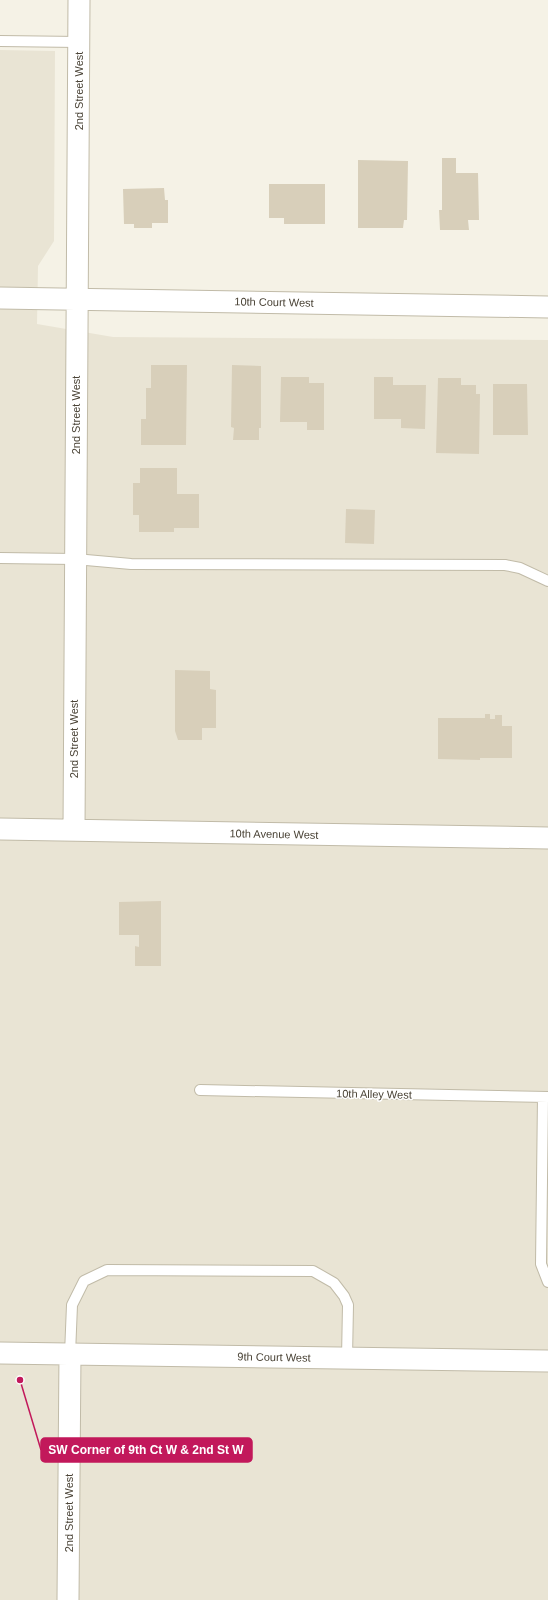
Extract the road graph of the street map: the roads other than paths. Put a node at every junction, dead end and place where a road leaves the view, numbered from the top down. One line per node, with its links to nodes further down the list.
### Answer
1 (79, 0): 3 (street, 2nd Street West)
2 (0, 42): 3 (lane)
3 (79, 42): 5 (street, 2nd Street West)
4 (0, 298): 5 (street, 10th Court West)
5 (77, 299): 6 (street, 10th Court West); 8 (street, 2nd Street West)
6 (548, 307)
7 (0, 558): 8 (lane)
8 (75, 559): 9 (lane); 11 (street, 2nd Street West)
9 (548, 580)
10 (0, 829): 11 (street, 10th Avenue West)
11 (74, 830): 12 (street, 10th Avenue West)
12 (548, 838)
13 (200, 1090): 14 (lane, 10th Alley West)
14 (546, 1097): 15 (lane)
15 (548, 1282)
16 (0, 1353): 17 (street, 9th Court West)
17 (70, 1354): 18 (street, 9th Court West); 18 (lane); 20 (street, 2nd Street West)
18 (347, 1358): 19 (street, 9th Court West)
19 (548, 1361)
20 (68, 1600)

